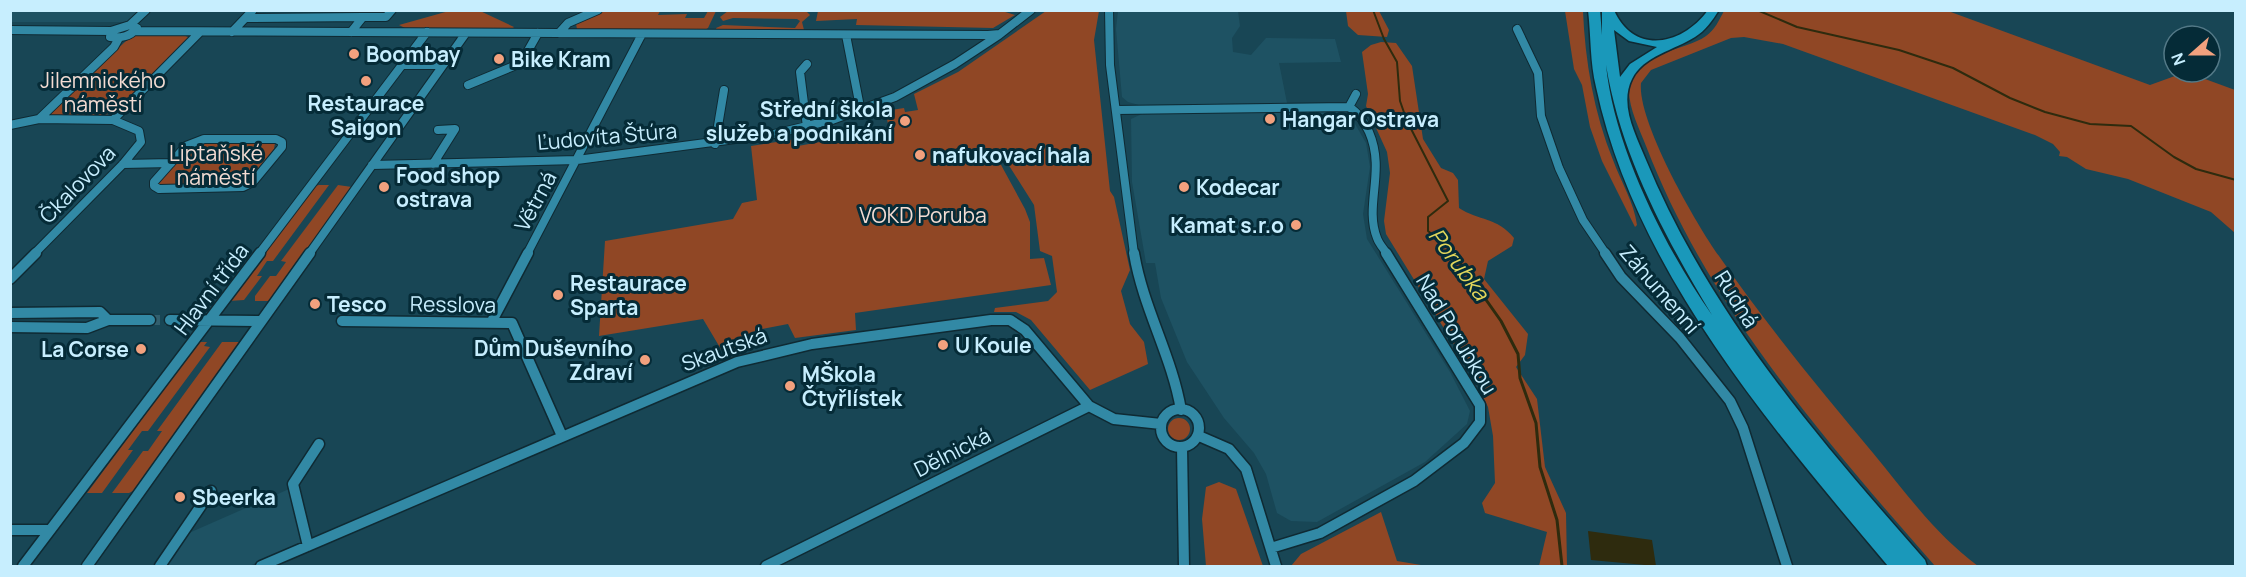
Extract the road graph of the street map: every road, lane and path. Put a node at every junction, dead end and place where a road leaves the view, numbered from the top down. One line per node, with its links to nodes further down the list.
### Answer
1 (146, 10): 12 (street)
2 (253, 10): 11 (street)
3 (392, 10): 10 (street)
4 (598, 10): 22 (street)
5 (1031, 10): 24 (street, Ľudovíta Štúra)
6 (1109, 10): 37 (street)
7 (1594, 10): 79 (highway, Rudná)
8 (1608, 10): 27 (highway); 34 (highway, Rudná)
9 (1714, 10): 27 (highway)
10 (363, 17): 11 (street); 18 (street)
11 (246, 18): 17 (street)
12 (132, 28): 15 (street); 16 (street); 26 (street)
13 (1517, 29): 78 (street, Záhumenní)
14 (10, 30): 15 (street)
15 (111, 31): 26 (street)
16 (200, 32): 17 (street); 39 (street)
17 (232, 32): 18 (street)
18 (351, 32): 19 (street)
19 (427, 32): 20 (street); 29 (street, Hlavní třída)
20 (466, 33): 21 (street); 30 (street)
21 (538, 33): 22 (street); 31 (street)
22 (559, 33): 23 (street)
23 (642, 34): 25 (street); 44 (street, Větrná)
24 (1000, 34): 25 (street); 36 (street, Ľudovíta Štúra)
25 (846, 35): 36 (street)
26 (119, 38): 38 (street)
27 (1678, 42): 34 (highway)
28 (807, 64): 41 (street)
29 (402, 65): 30 (street); 54 (street, Hlavní třída)
30 (443, 65): 48 (street)
31 (468, 85)
32 (724, 90): 43 (street)
33 (1356, 94): 35 (street)
34 (1620, 104): 80 (highway, Rudná)
35 (1349, 107): 37 (street); 70 (street, Nad Porubkou)
36 (865, 108): 41 (street, Ľudovíta Štúra)
37 (1116, 110): 60 (street)
38 (39, 119): 39 (street); 40 (street)
39 (113, 120): 46 (street, Čkalovova)
40 (10, 125)
41 (807, 127): 43 (street, Ľudovíta Štúra)
42 (438, 130): 47 (street)
43 (715, 144): 44 (street, Ľudovíta Štúra)
44 (577, 160): 47 (street, Ľudovíta Štúra); 57 (street, Větrná)
45 (171, 163): 45 (street); 46 (street)
46 (123, 164): 49 (street, Čkalovova)
47 (434, 164): 48 (street, Ľudovíta Štúra)
48 (372, 165): 55 (street)
49 (10, 279)
50 (10, 313): 51 (street)
51 (108, 320): 52 (street); 58 (street)
52 (150, 320)
53 (170, 320): 54 (street)
54 (209, 321): 55 (street); 68 (street, Hlavní třída)
55 (261, 321): 72 (street)
56 (342, 321): 57 (street, Resslova)
57 (492, 321): 62 (street, Resslova)
58 (10, 327)
59 (1089, 406): 61 (street); 62 (street, Skautská); 75 (street, Dělnická)
60 (1181, 410): 61 (street); 63 (street)
61 (1161, 424): 65 (street)
62 (562, 436): 69 (street, Skautská)
63 (1199, 436): 65 (street); 70 (street)
64 (319, 444): 69 (street)
65 (1182, 447): 76 (street)
66 (211, 491): 73 (street)
67 (10, 530): 68 (street)
68 (50, 530): 71 (street, Hlavní třída)
69 (308, 546): 74 (street, Skautská)
70 (1271, 548): 77 (street)
71 (23, 567)
72 (87, 567)
73 (160, 567)
74 (261, 567)
75 (766, 567)
76 (1184, 567)
77 (1276, 567)
78 (1787, 567)
79 (1899, 567)
80 (1918, 567)

